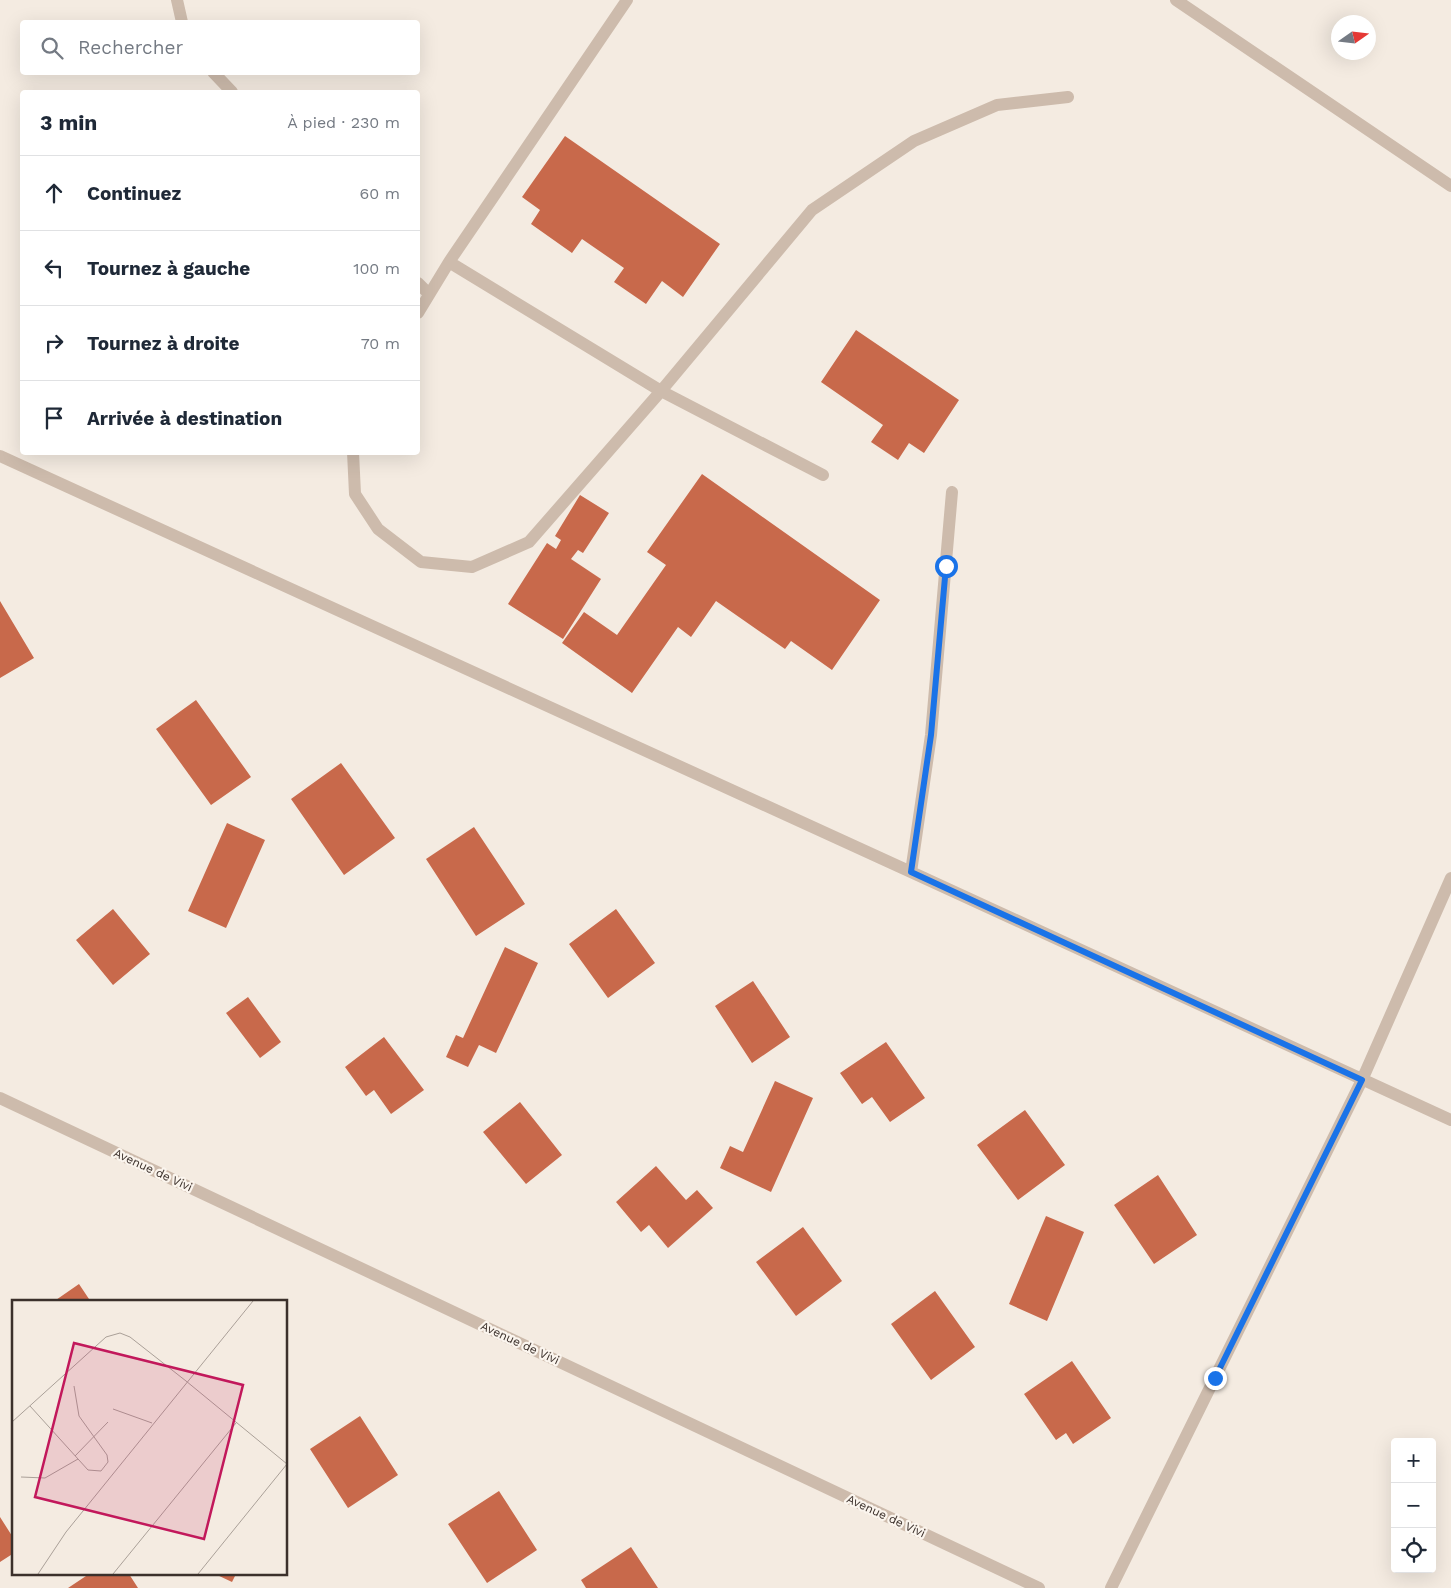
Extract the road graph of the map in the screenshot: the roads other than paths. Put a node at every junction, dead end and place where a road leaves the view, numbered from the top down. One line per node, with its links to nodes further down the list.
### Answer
1 (177, 0): 4 (street)
2 (627, 0): 9 (street)
3 (1176, 0): 8 (street)
4 (182, 20)
5 (216, 75): 6 (street)
6 (230, 90)
7 (1068, 97): 13 (street)
8 (1451, 186)
9 (449, 262): 11 (street); 13 (street)
10 (420, 285): 11 (street)
11 (429, 294): 12 (street)
12 (420, 310)
13 (661, 390): 14 (street); 16 (street)
14 (353, 455)
15 (0, 456): 18 (street)
16 (823, 475)
17 (952, 492): 18 (street)
18 (911, 872): 20 (street)
19 (1451, 878): 20 (street)
20 (1362, 1080): 22 (street); 24 (street)
21 (0, 1098): 23 (street, Avenue de Vivi)
22 (1451, 1120)
23 (1039, 1588)
24 (1110, 1588)

